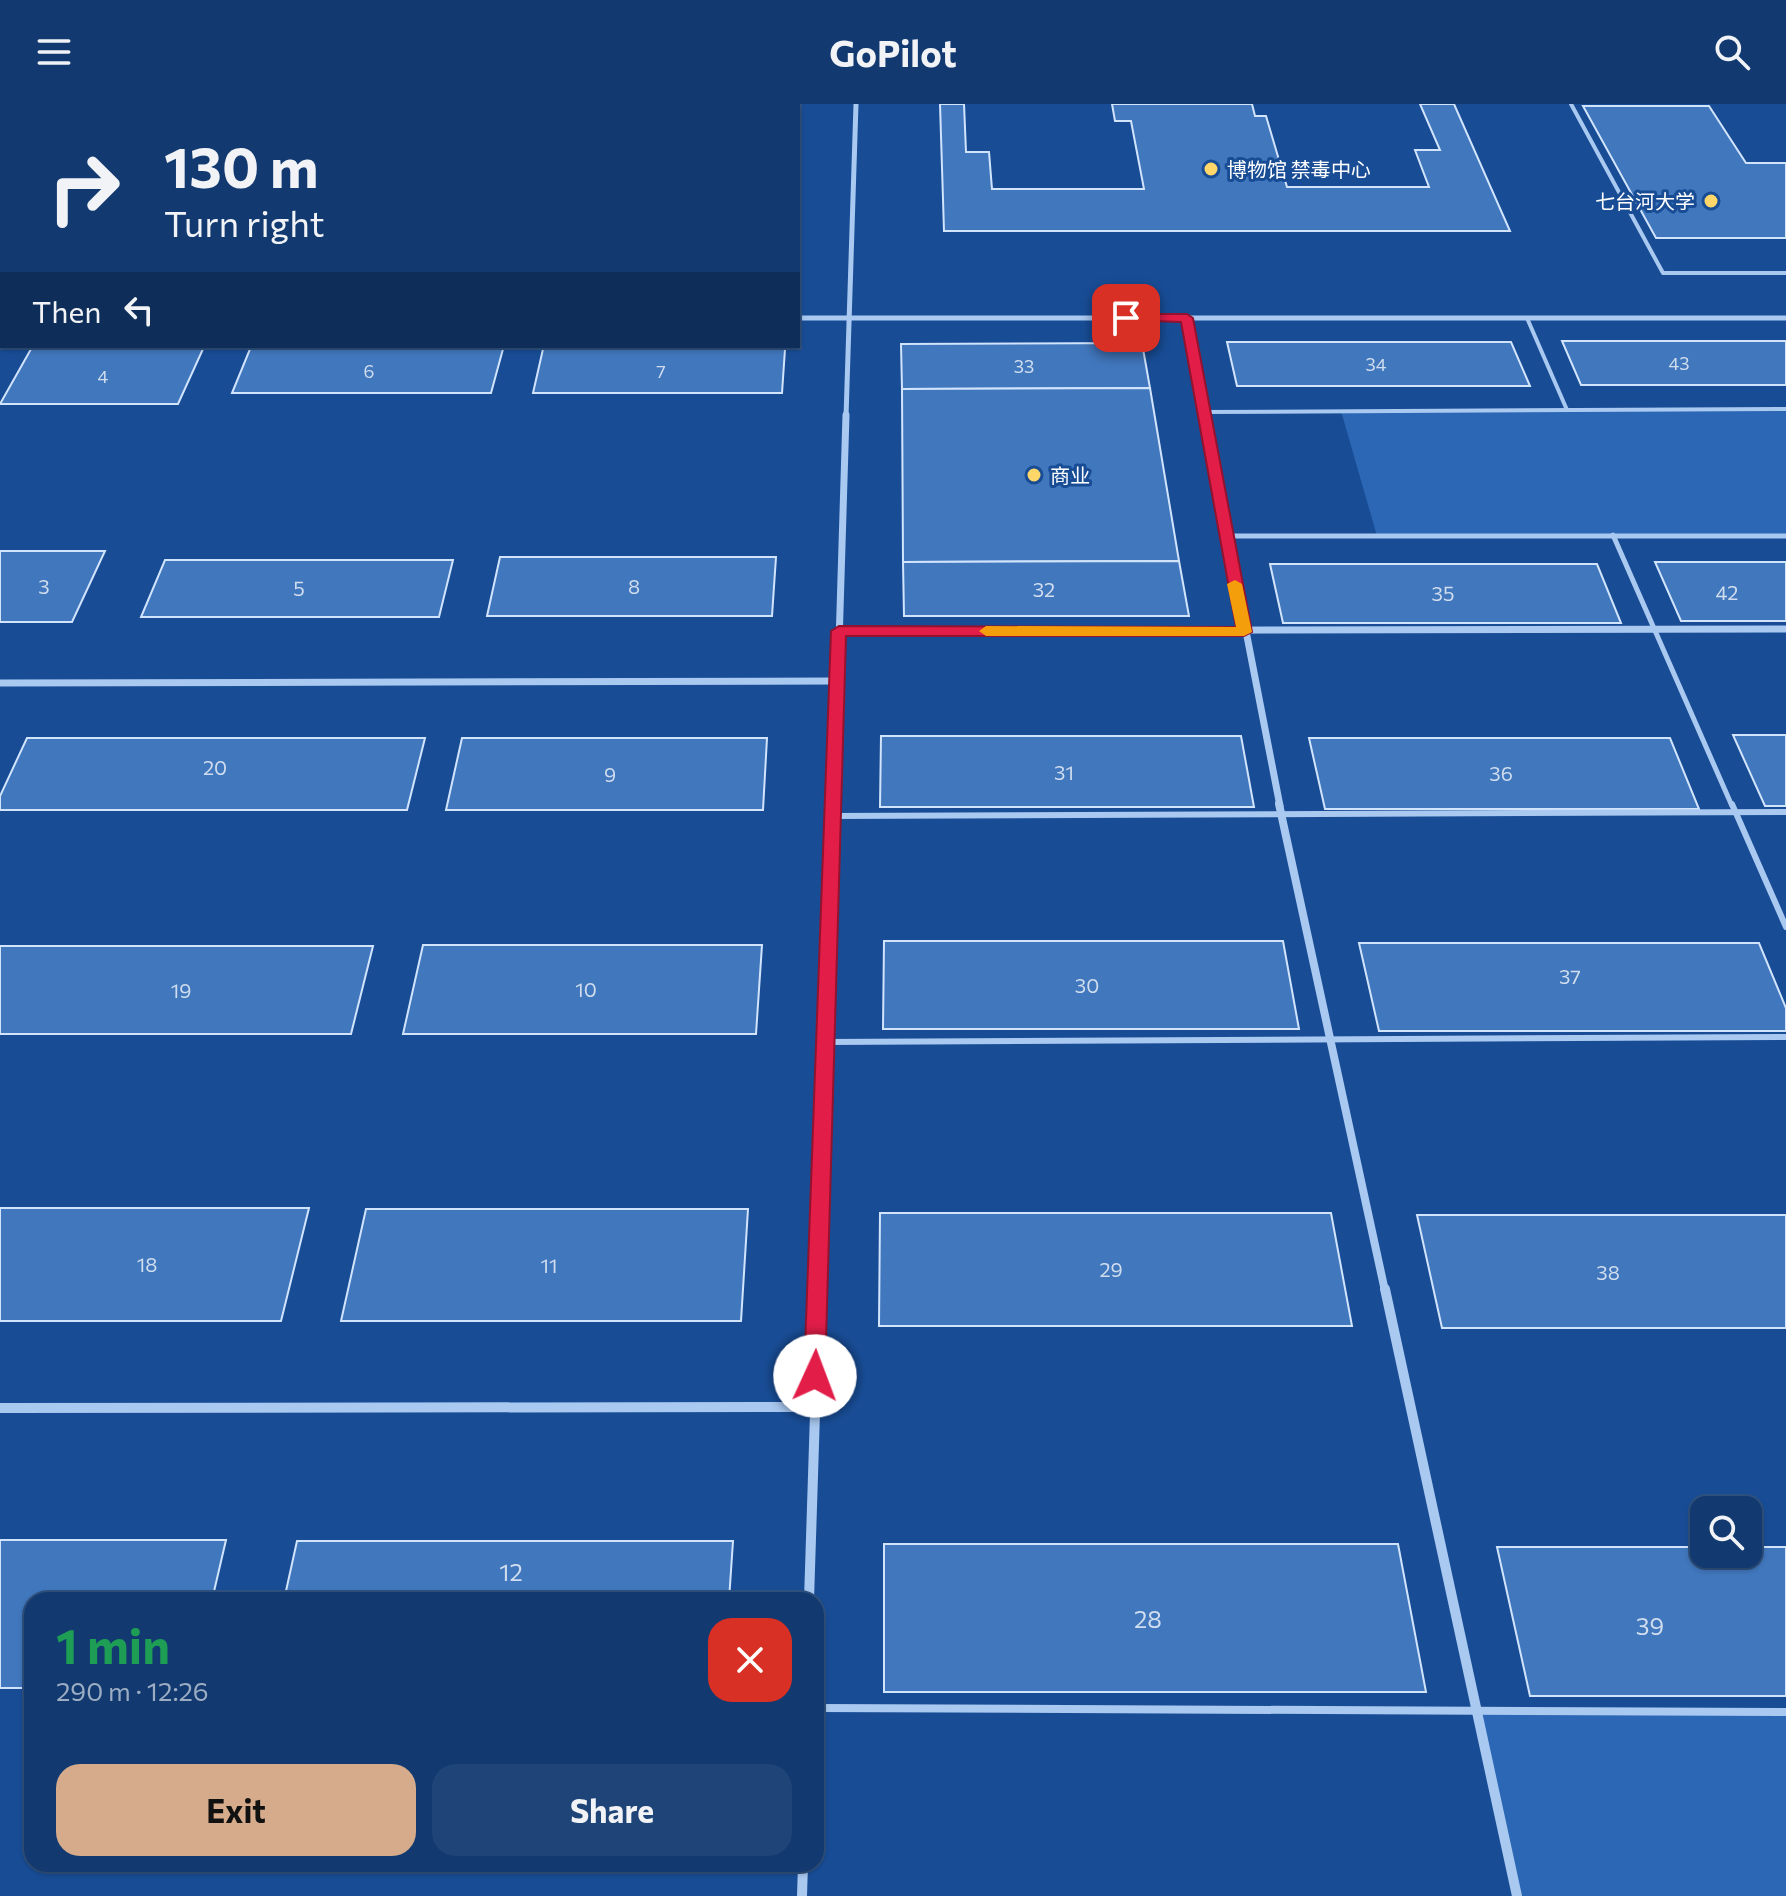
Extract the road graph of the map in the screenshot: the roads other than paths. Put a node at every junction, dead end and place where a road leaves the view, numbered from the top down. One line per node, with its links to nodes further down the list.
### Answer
1 (856, 104): 5 (street)
2 (1571, 104): 3 (lane)
3 (1786, 273)
4 (800, 318): 5 (street)
5 (851, 318): 6 (street); 17 (street)
6 (1187, 318): 7 (street); 11 (street)
7 (1527, 318): 8 (street); 10 (lane)
8 (1786, 318)
9 (1786, 409): 10 (lane)
10 (1567, 410): 11 (lane)
11 (1202, 412): 13 (street)
12 (1613, 535): 13 (lane); 14 (lane); 15 (lane)
13 (1225, 536): 18 (street)
14 (1786, 536)
15 (1654, 628): 16 (street); 18 (street); 21 (lane)
16 (1786, 629)
17 (839, 631): 18 (street); 19 (street)
18 (1244, 632): 23 (street)
19 (837, 681): 20 (street); 24 (street)
20 (0, 683)
21 (1736, 812): 22 (lane); 23 (lane); 25 (lane)
22 (1786, 812)
23 (1282, 814): 24 (lane); 27 (street)
24 (832, 816): 28 (street)
25 (1786, 927)
26 (1786, 1037): 27 (lane)
27 (1329, 1040): 28 (lane); 33 (street)
28 (826, 1042): 29 (street)
29 (814, 1407): 30 (street); 31 (street)
30 (0, 1408)
31 (809, 1592)
32 (824, 1708): 33 (lane)
33 (1479, 1712): 34 (lane); 37 (street)
34 (1786, 1712)
35 (803, 1872): 36 (street)
36 (802, 1896)
37 (1517, 1896)

